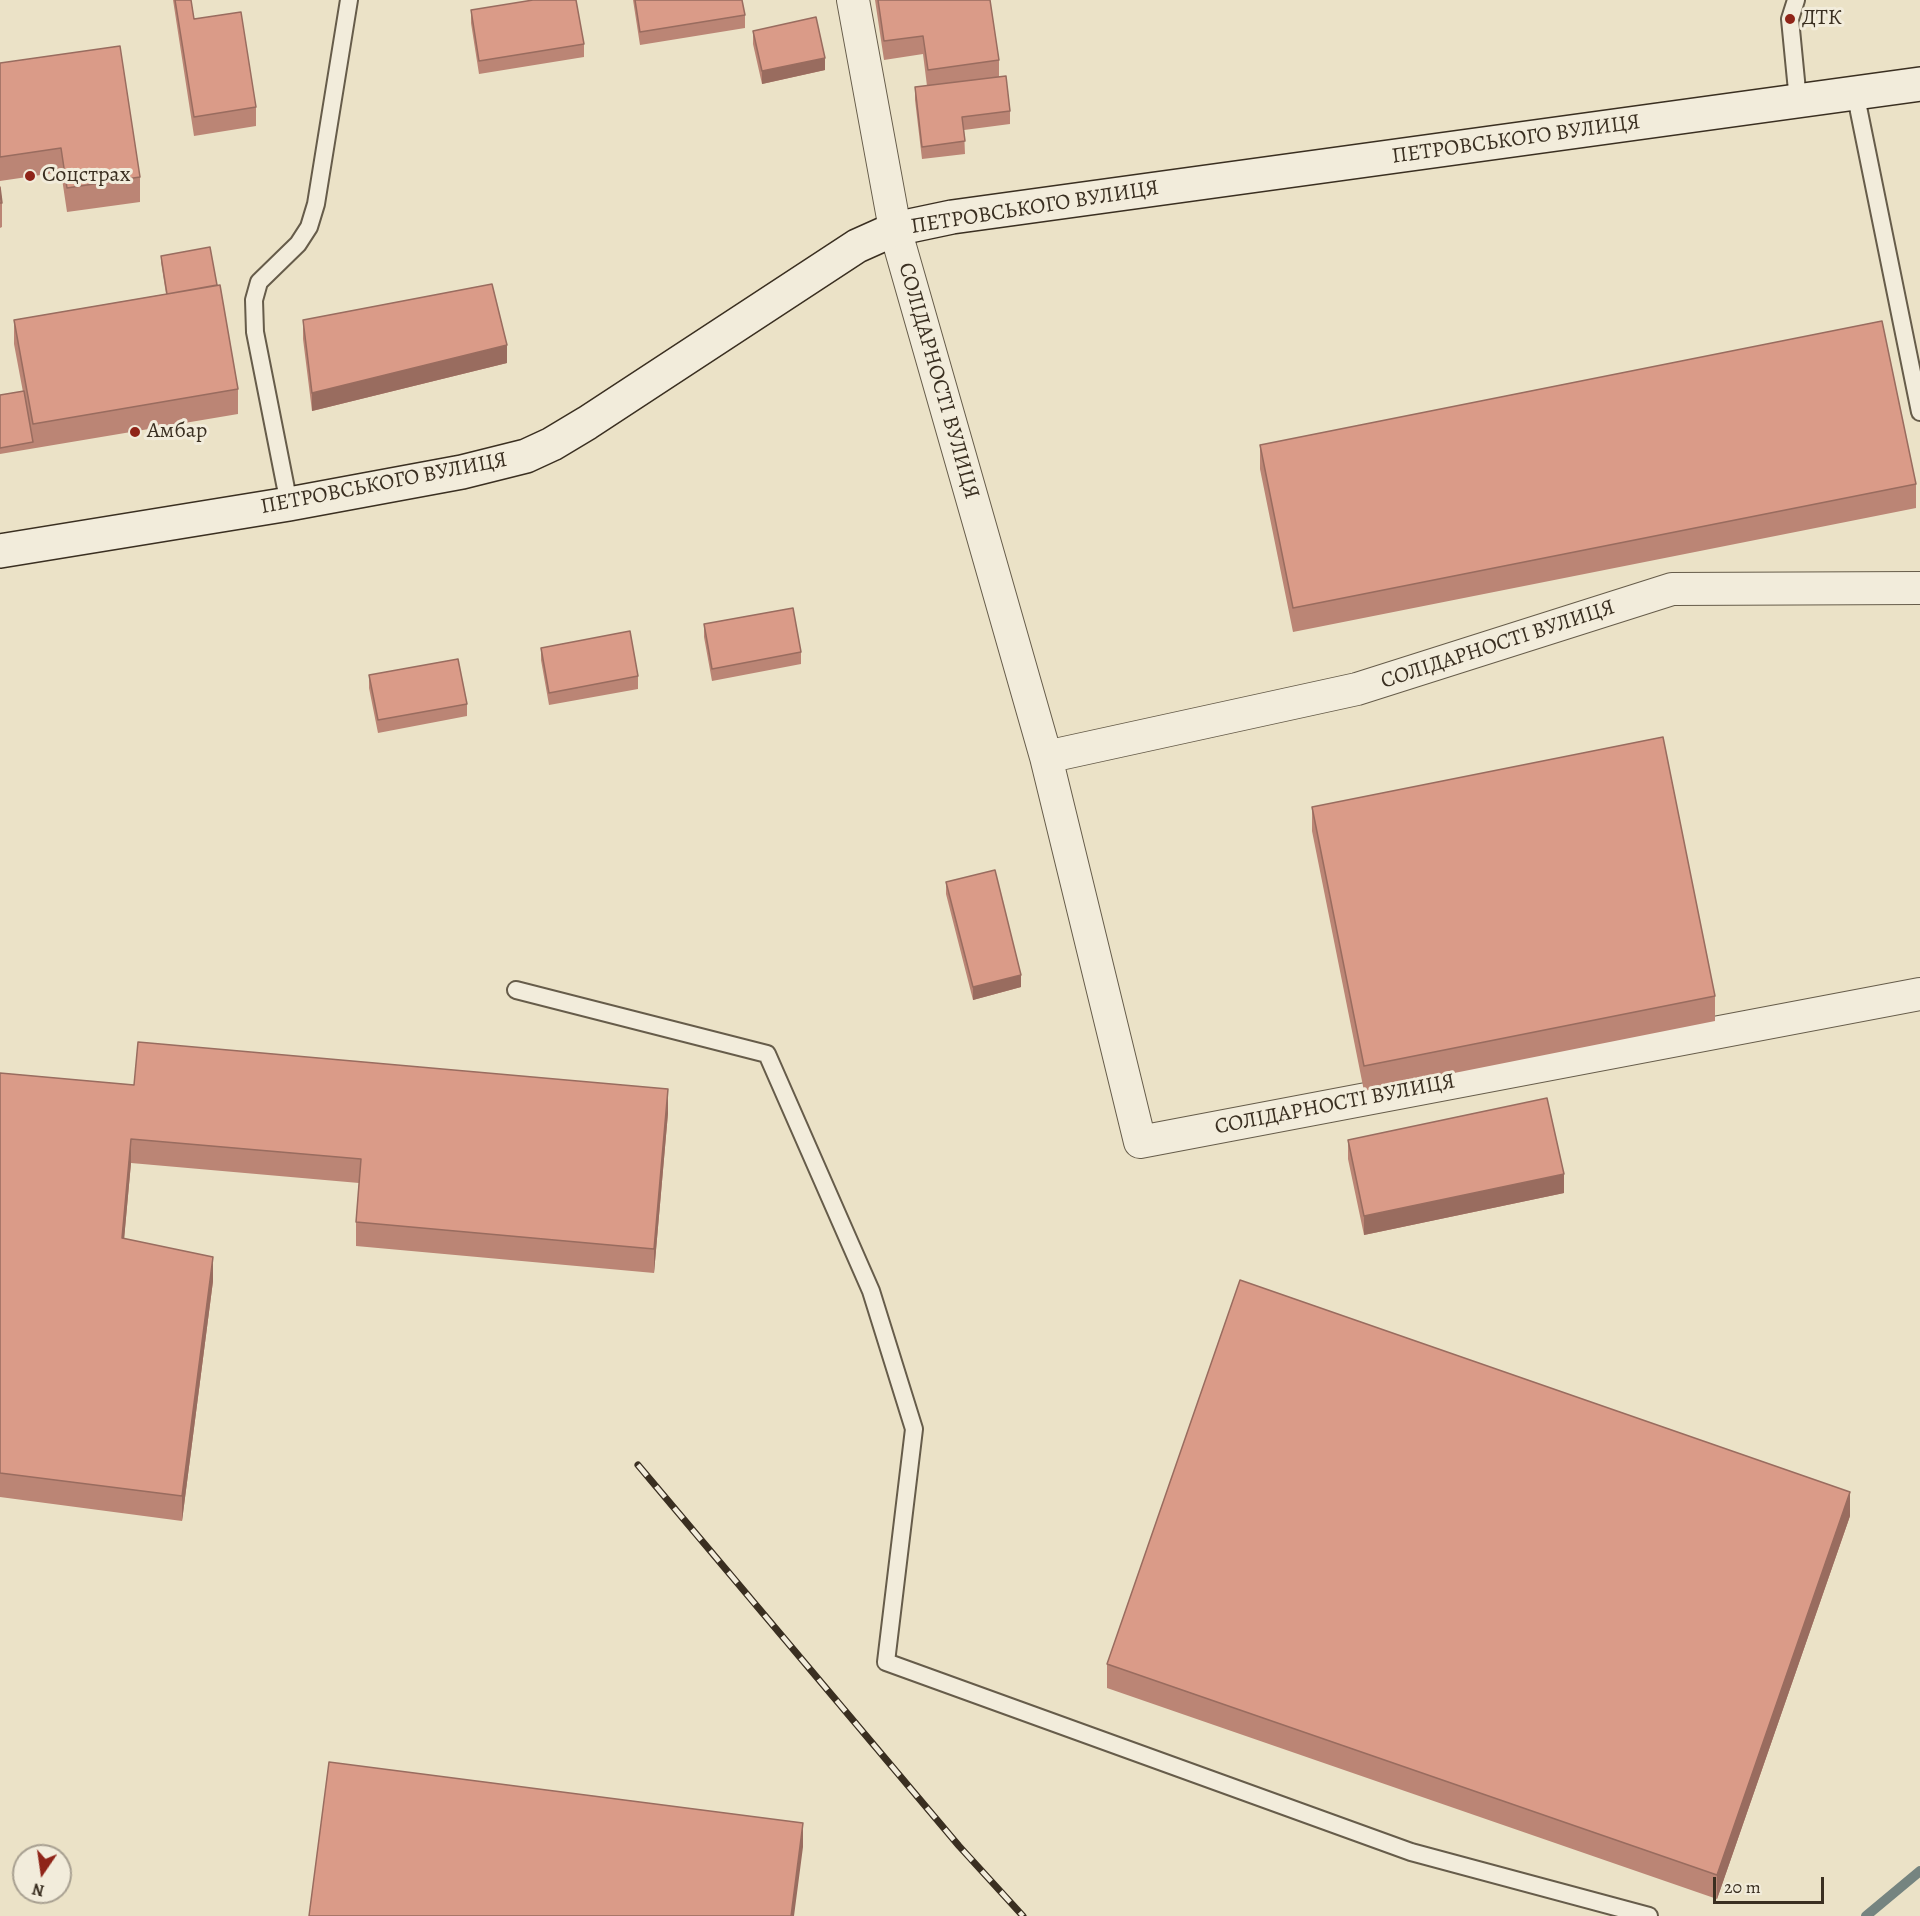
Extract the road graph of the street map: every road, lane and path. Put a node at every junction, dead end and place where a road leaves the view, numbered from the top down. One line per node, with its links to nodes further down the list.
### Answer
1 (348, 0): 9 (lane)
2 (853, 0): 7 (street, СОЛІДАРНОСТІ ВУЛИЦЯ)
3 (1796, 0): 6 (lane)
4 (1920, 84): 5 (main road, ПЕТРОВСЬКОГО ВУЛИЦЯ)
5 (1855, 92): 6 (main road, ПЕТРОВСЬКОГО ВУЛИЦЯ); 8 (lane)
6 (1798, 101): 7 (main road, ПЕТРОВСЬКОГО ВУЛИЦЯ)
7 (895, 229): 9 (main road, ПЕТРОВСЬКОГО ВУЛИЦЯ); 12 (street, СОЛІДАРНОСТІ ВУЛИЦЯ)
8 (1920, 412)
9 (289, 504): 10 (main road, ПЕТРОВСЬКОГО ВУЛИЦЯ)
10 (0, 551)
11 (1920, 588): 12 (street, СОЛІДАРНОСТІ ВУЛИЦЯ)
12 (1046, 757): 14 (street, СОЛІДАРНОСТІ ВУЛИЦЯ)
13 (516, 990): 15 (lane)
14 (1920, 994)
15 (1649, 1916)

